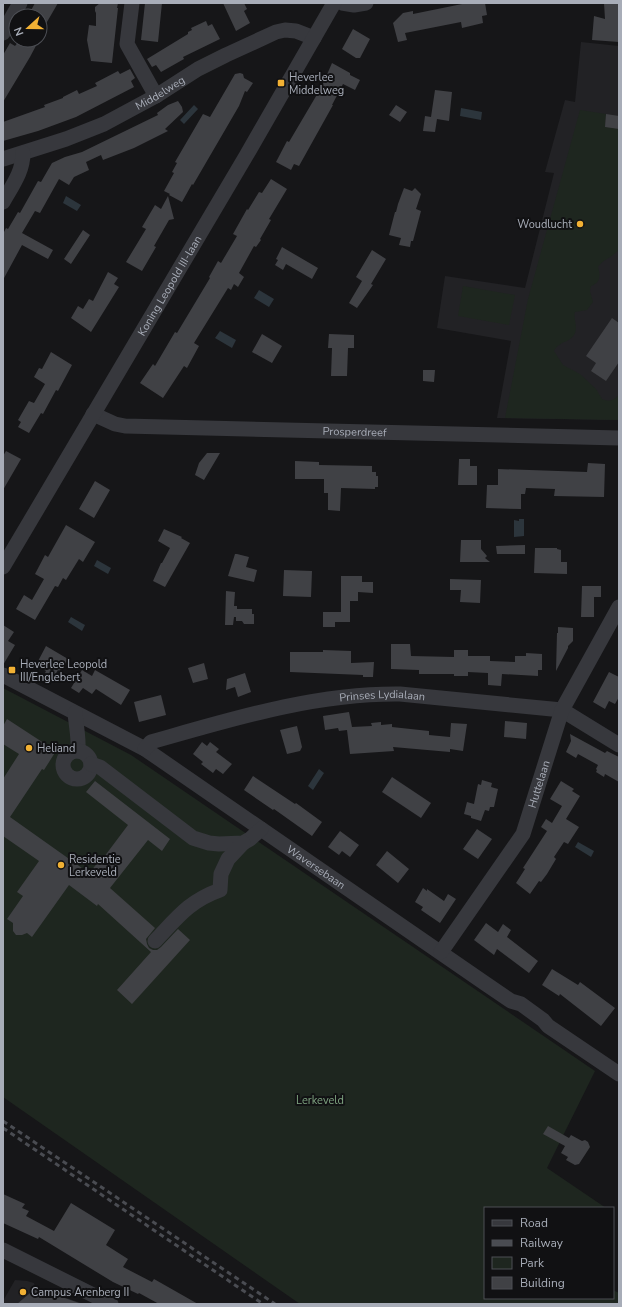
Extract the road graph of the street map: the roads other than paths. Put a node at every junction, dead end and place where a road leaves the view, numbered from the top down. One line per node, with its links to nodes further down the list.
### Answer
1 (20, 3): 6 (street)
2 (132, 3): 8 (street)
3 (334, 3): 7 (street, Koning Leopold III-laan)
4 (342, 3): 5 (street)
5 (366, 3)
6 (3, 33)
7 (314, 38): 8 (street, Middelweg); 12 (street, Koning Leopold III-laan)
8 (156, 96): 9 (street, Middelweg)
9 (23, 153): 10 (street, Middelweg); 11 (street)
10 (3, 159)
11 (3, 202)
12 (93, 414): 13 (street, Prosperdreef); 14 (street, Koning Leopold III-laan)
13 (619, 438)
14 (3, 567)
15 (619, 607): 17 (street, Huttelaan)
16 (3, 675): 18 (street, Waversebaan)
17 (562, 710): 19 (street, Prinses Lydialaan); 20 (street, Prinses Lydialaan); 28 (street, Huttelaan)
18 (75, 713): 20 (street, Waversebaan); 21 (street)
19 (619, 745)
20 (145, 749): 23 (street, Waversebaan)
21 (78, 750): 22 (street); 22 (street)
22 (91, 764): 24 (street)
23 (261, 829): 25 (street); 28 (street, Waversebaan)
24 (209, 843): 25 (street); 26 (street)
25 (243, 843): 26 (street)
26 (221, 874): 27 (street)
27 (155, 941)
28 (441, 952): 29 (street, Waversebaan)
29 (619, 1074)
30 (5, 1255): 31 (street)
31 (111, 1304)

